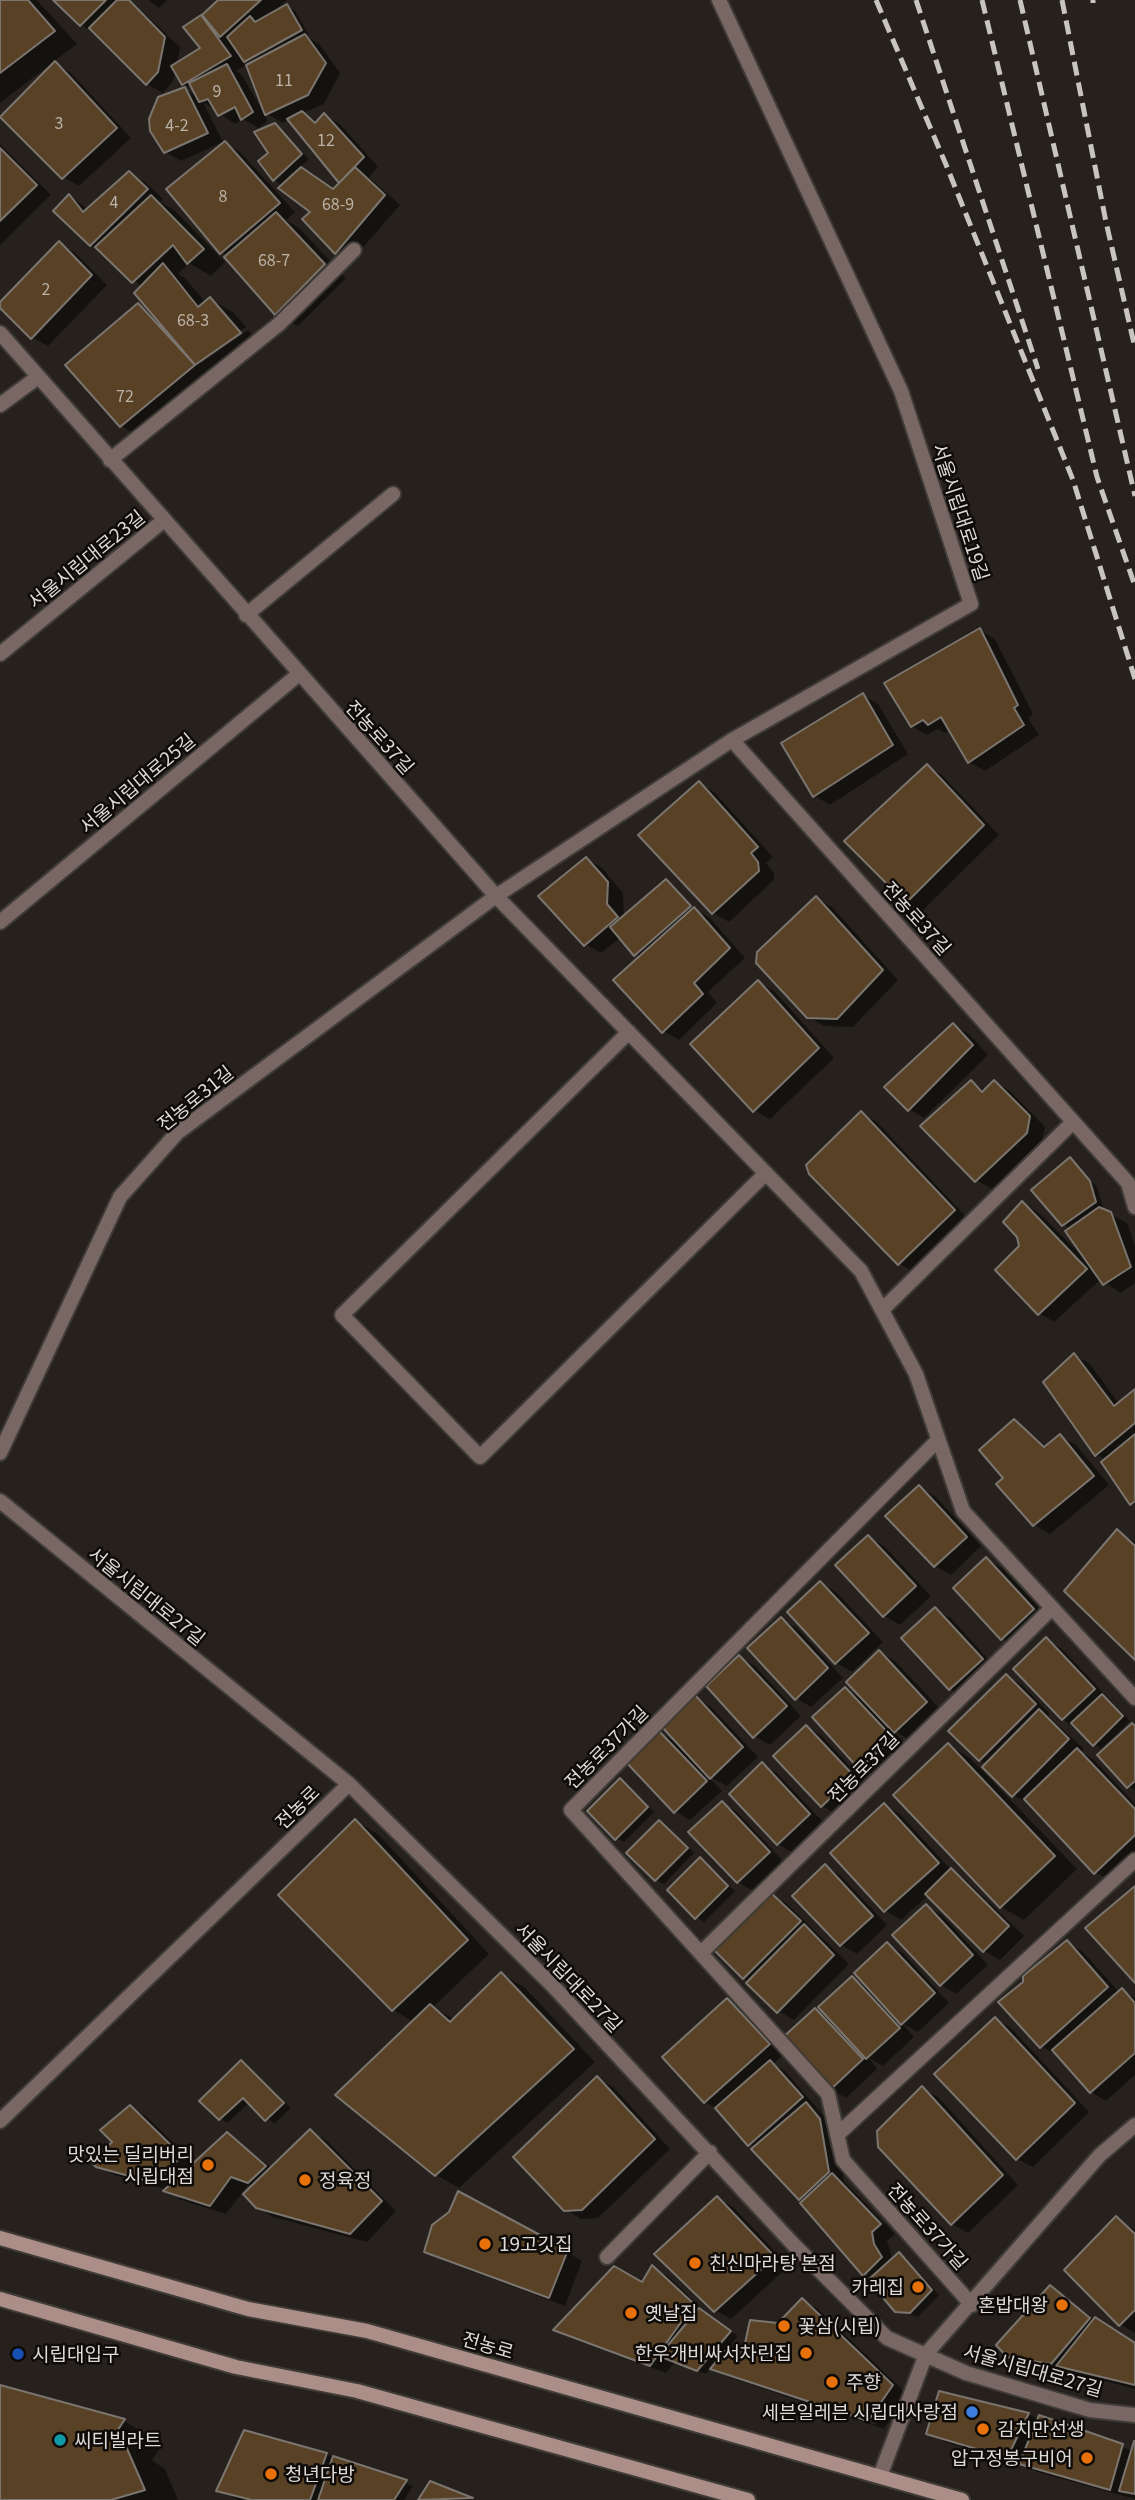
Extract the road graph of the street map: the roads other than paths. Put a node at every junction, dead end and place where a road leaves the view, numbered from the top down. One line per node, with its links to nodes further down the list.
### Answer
1 (719, 0): 12 (street, 서울시립대로19길)
2 (354, 250): 6 (street)
3 (0, 333): 4 (street, 전농로37길)
4 (38, 377): 5 (street); 6 (street, 전농로37길)
5 (0, 405)
6 (110, 460): 8 (street, 전농로37길)
7 (393, 494): 9 (street)
8 (163, 521): 9 (street, 전농로37길); 10 (street, 서울시립대로23길)
9 (246, 615): 11 (street, 전농로37길)
10 (0, 654)
11 (299, 674): 13 (street, 전농로37길); 14 (street, 서울시립대로25길)
12 (732, 740): 13 (street, 서울시립대로19길); 16 (street, 전농로37길)
13 (496, 896): 15 (street, 전농로37길); 21 (street, 전농로31길)
14 (0, 922)
15 (629, 1032): 17 (street, 전농로37길); 17 (street)
16 (1073, 1122): 18 (street, 전농로37길); 19 (street)
17 (766, 1173): 19 (street, 전농로37길)
18 (1135, 1207)
19 (882, 1310): 20 (street, 전농로37길)
20 (938, 1440): 23 (street, 전농로37길); 27 (street, 전농로37가길)
21 (0, 1453)
22 (0, 1501): 25 (street, 서울시립대로27길)
23 (1052, 1608): 24 (street, 전농로37길); 27 (street, 전농로37길)
24 (1135, 1698)
25 (349, 1784): 28 (street, 전농로); 31 (street, 서울시립대로27길)
26 (1135, 1860): 30 (street)
27 (701, 1954): 30 (street, 전농로37가길)
28 (0, 2121)
29 (1135, 2125): 35 (street)
30 (838, 2135): 35 (street, 전농로37가길)
31 (710, 2152): 33 (street); 36 (street, 서울시립대로27길)
32 (0, 2238): 38 (main road, 전농로)
33 (607, 2257)
34 (0, 2299): 39 (main road)
35 (972, 2305): 36 (street)
36 (926, 2354): 37 (street, 서울시립대로27길); 38 (street)
37 (1135, 2415)
38 (880, 2476): 40 (main road, 전농로)
39 (748, 2500)
40 (962, 2500)

